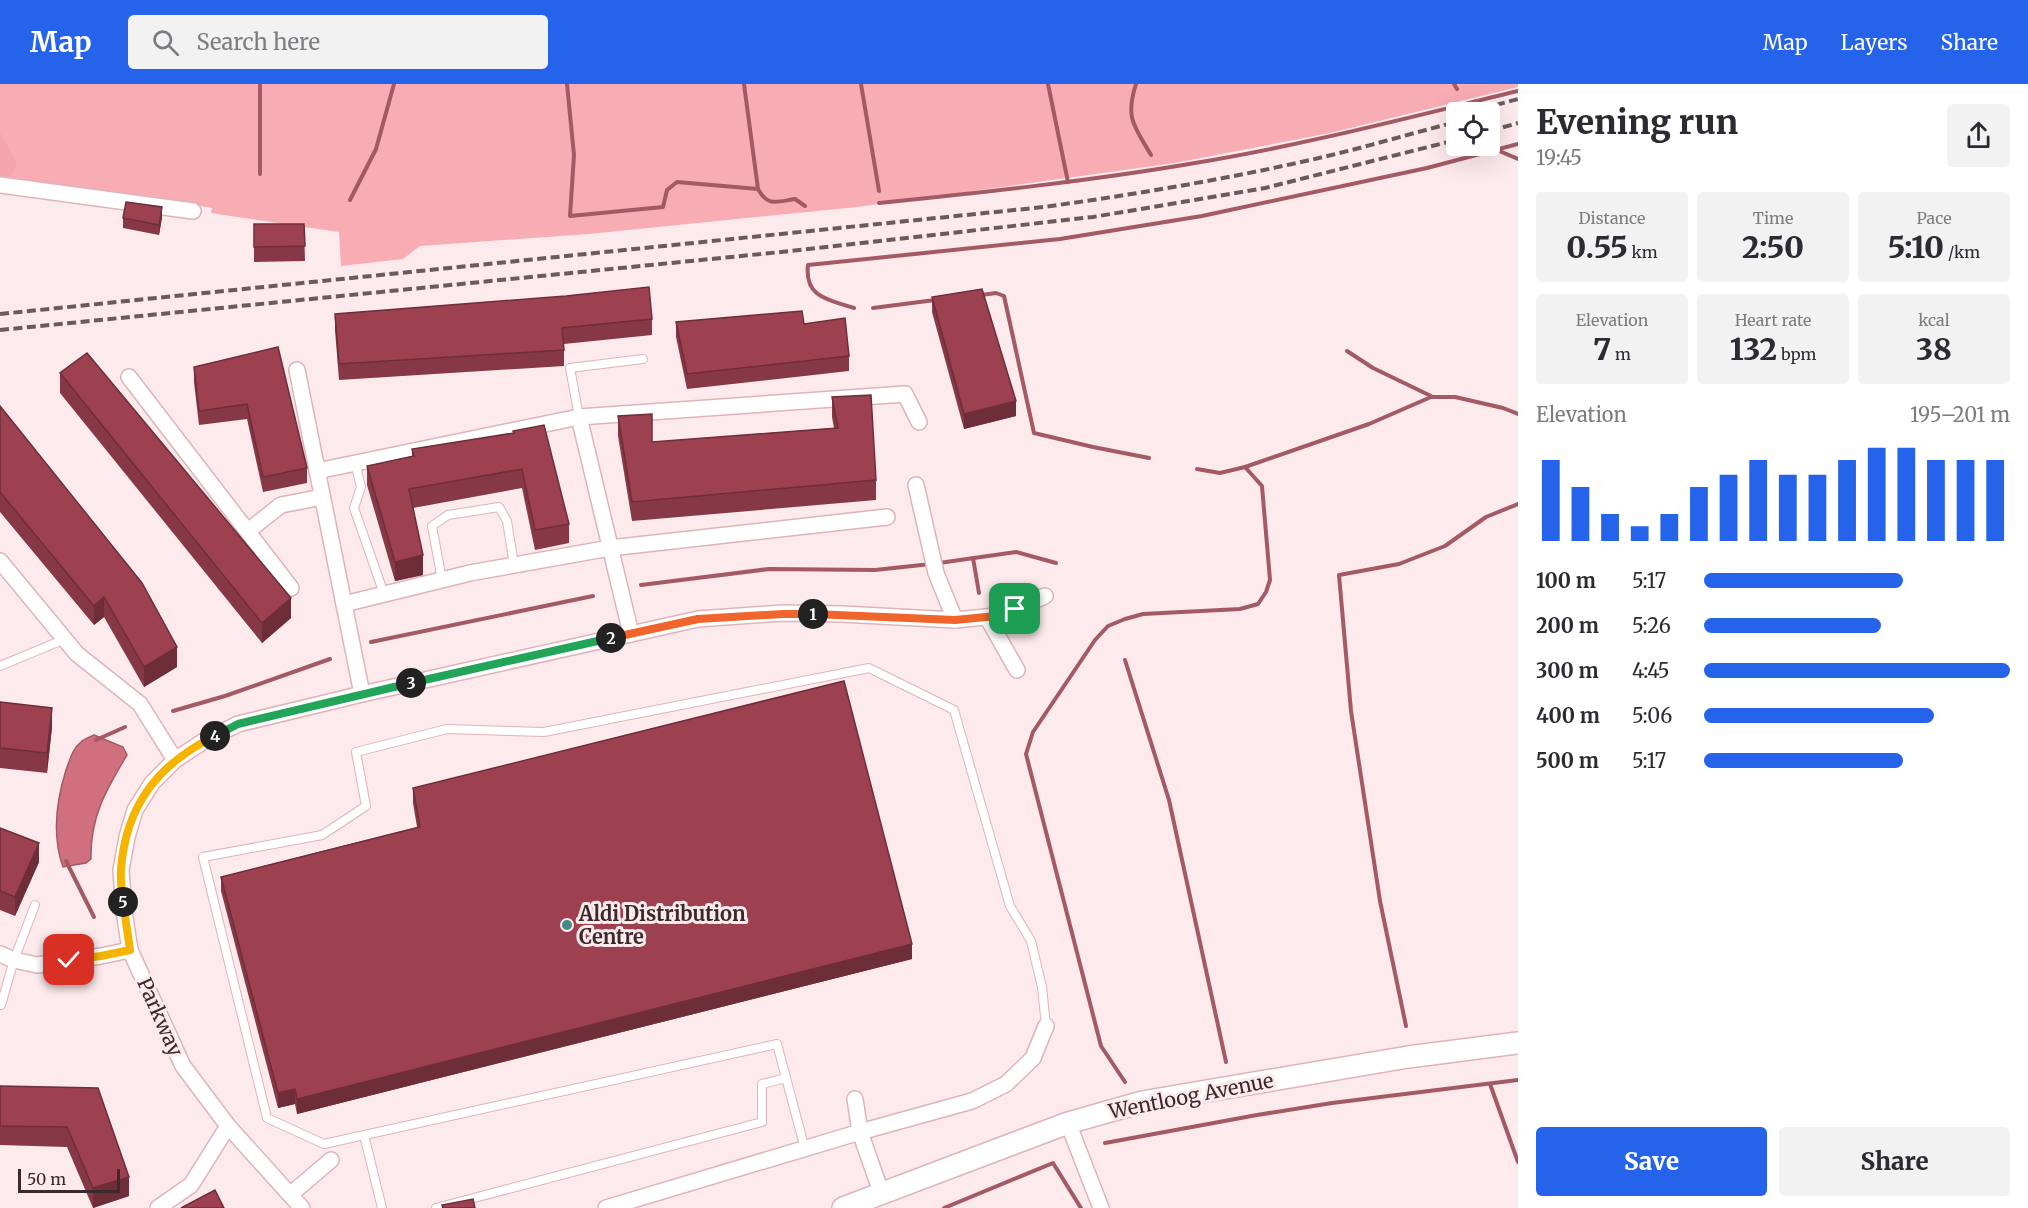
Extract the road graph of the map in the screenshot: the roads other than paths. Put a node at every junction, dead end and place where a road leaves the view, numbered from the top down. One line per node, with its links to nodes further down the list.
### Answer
1 (0, 185): 2 (street)
2 (193, 211)
3 (643, 359): 6 (lane)
4 (297, 370): 9 (street)
5 (129, 377): 13 (street)
6 (579, 417): 7 (street); 8 (street); 14 (street)
7 (920, 422)
8 (355, 463): 9 (street); 19 (lane)
9 (317, 471): 11 (street)
10 (916, 485): 23 (street)
11 (322, 497): 13 (street); 21 (street)
12 (887, 517): 14 (street)
13 (248, 531): 18 (street)
14 (610, 548): 16 (street); 24 (street)
15 (0, 561): 25 (street)
16 (514, 565): 17 (street); 17 (lane)
17 (442, 580): 19 (street)
18 (291, 588)
19 (384, 594): 21 (street)
20 (1045, 596): 22 (street, Parkway)
21 (344, 604): 28 (street)
22 (987, 617): 23 (street, Parkway); 27 (street)
23 (955, 620): 24 (street, Parkway)
24 (631, 634): 28 (street, Parkway)
25 (64, 639): 26 (lane); 29 (street)
26 (0, 666)
27 (1017, 670)
28 (362, 693): 29 (street, Parkway)
29 (175, 760): 31 (street, Parkway)
30 (35, 905): 33 (lane)
31 (130, 950): 33 (street); 40 (street, Parkway)
32 (0, 954): 33 (street)
33 (14, 960): 34 (lane)
34 (1, 1005)
35 (1046, 1026): 41 (street); 42 (lane)
36 (1518, 1043): 39 (main road, Wentloog Avenue)
37 (786, 1078): 42 (lane); 43 (lane); 50 (lane)
38 (855, 1099): 41 (street)
39 (1068, 1123): 45 (main road, Wentloog Avenue); 53 (street)
40 (228, 1126): 46 (street, Parkway); 47 (street)
41 (860, 1132): 43 (street); 45 (street)
42 (364, 1135): 49 (lane)
43 (805, 1149): 51 (street)
44 (331, 1160): 46 (street)
45 (880, 1192): 52 (main road, Wentloog Avenue)
46 (291, 1194): 48 (street, Parkway)
47 (158, 1208)
48 (302, 1208)
49 (382, 1208)
50 (436, 1208)
51 (606, 1208)
52 (843, 1208)
53 (1101, 1208)

